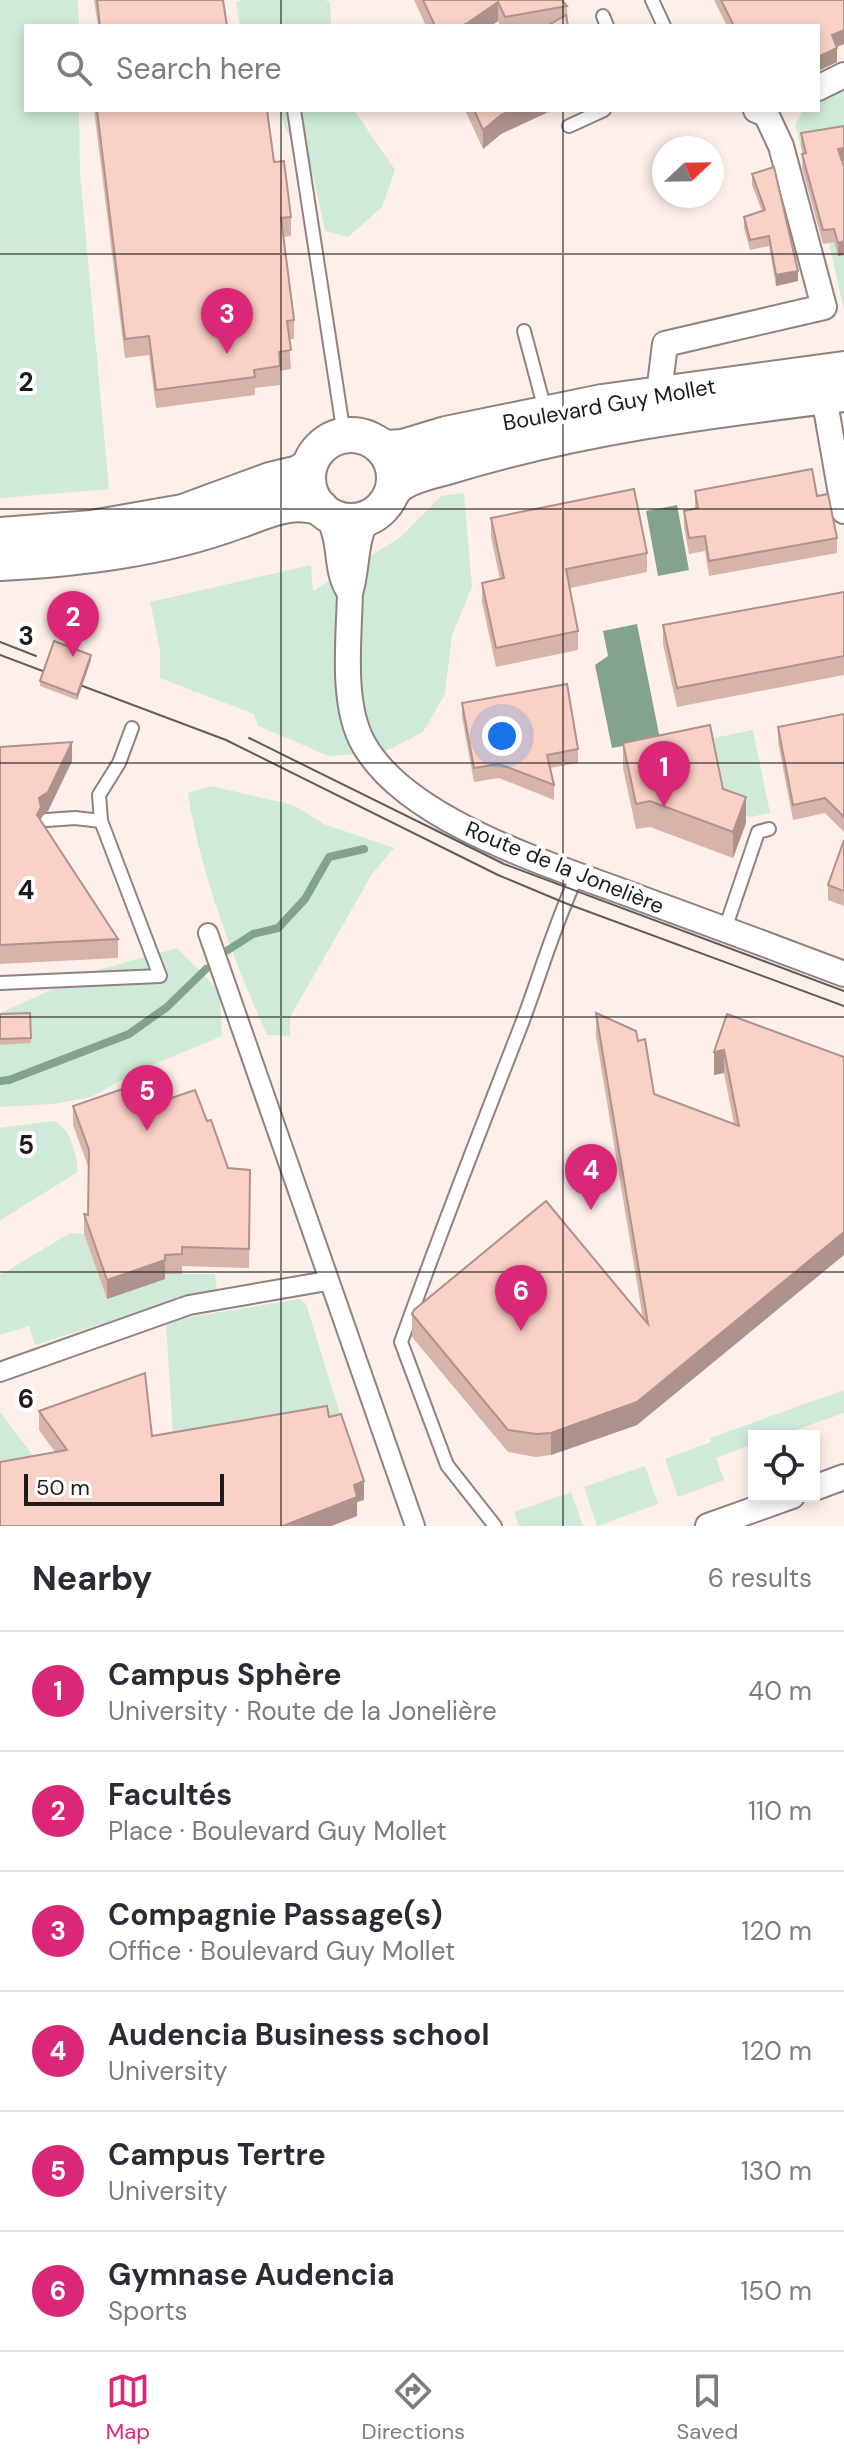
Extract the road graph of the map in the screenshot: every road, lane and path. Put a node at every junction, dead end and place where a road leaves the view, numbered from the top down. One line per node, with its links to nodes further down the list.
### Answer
1 (652, 0): 2 (lane)
2 (663, 24)
3 (844, 75): 4 (street)
4 (820, 87)
5 (294, 112): 14 (lane)
6 (600, 112): 8 (lane)
7 (766, 112): 11 (street)
8 (569, 126)
9 (524, 331): 13 (lane)
10 (844, 369): 11 (main road, Boulevard Guy Mollet)
11 (659, 393): 13 (main road, Boulevard Guy Mollet)
12 (834, 396): 17 (main road, Boulevard Guy Mollet); 19 (street)
13 (545, 413): 15 (main road, Boulevard Guy Mollet)
14 (344, 435): 15 (main road); 16 (main road)
15 (377, 443): 17 (main road)
16 (309, 466): 18 (main road); 21 (main road)
17 (393, 491): 20 (main road)
18 (324, 511): 20 (main road); 22 (main road); 23 (street, Route de la Jonelière)
19 (844, 511)
20 (368, 518): 23 (street, Route de la Jonelière)
21 (0, 535)
22 (0, 563)
23 (350, 593): 28 (street, Route de la Jonelière)
24 (132, 728): 26 (lane)
25 (47, 820): 26 (lane)
26 (101, 821): 32 (lane)
27 (769, 829): 29 (lane)
28 (578, 874): 29 (street, Route de la Jonelière); 39 (lane)
29 (725, 929): 31 (street, Route de la Jonelière)
30 (208, 933): 33 (street)
31 (844, 974)
32 (0, 983)
33 (327, 1281): 34 (street); 38 (street)
34 (0, 1372)
35 (844, 1477): 36 (street)
36 (820, 1486)
37 (775, 1502): 40 (street)
38 (415, 1526)
39 (495, 1526)
40 (708, 1526)

